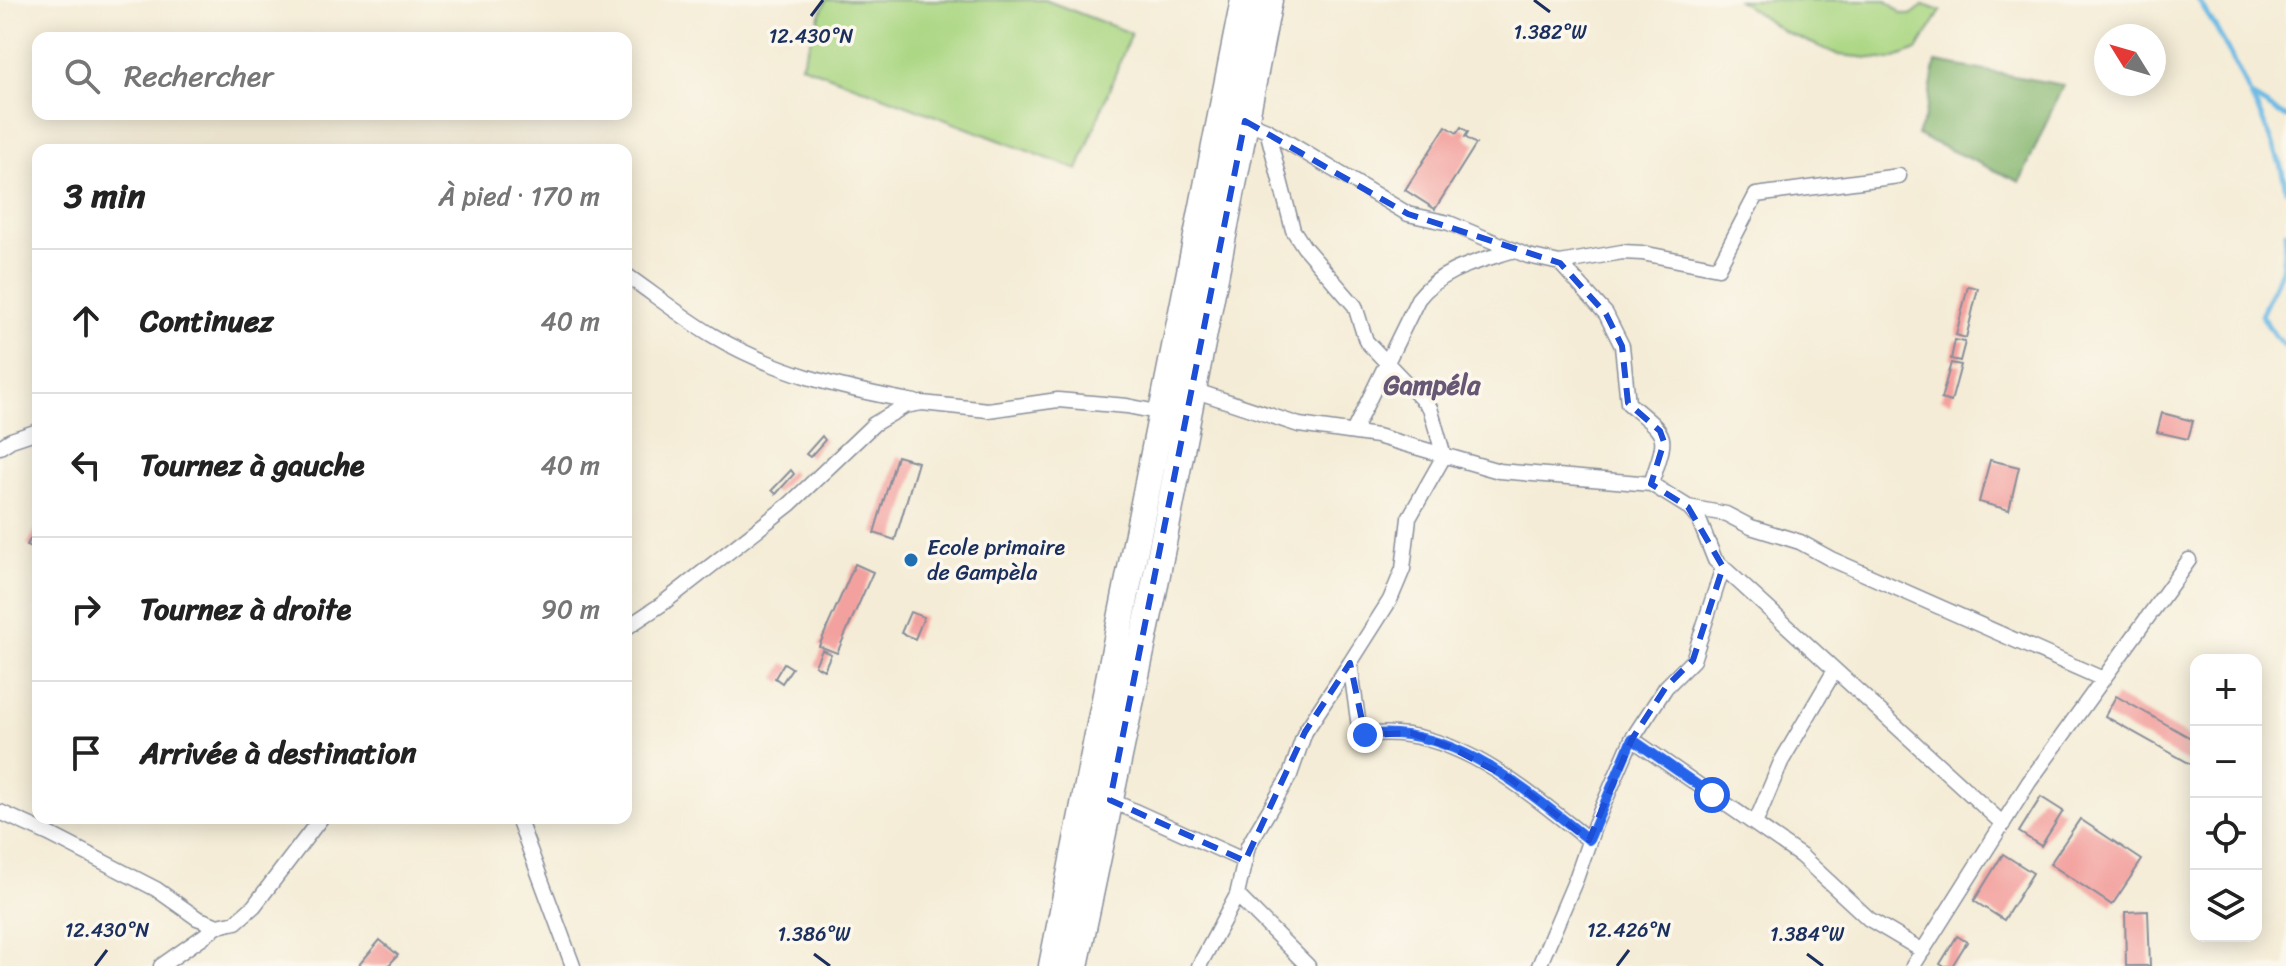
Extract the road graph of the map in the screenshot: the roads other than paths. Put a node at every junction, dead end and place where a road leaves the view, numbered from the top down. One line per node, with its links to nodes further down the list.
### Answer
1 (1244, 0): 11 (highway)
2 (1269, 0): 3 (highway)
3 (1256, 126): 5 (street); 8 (street); 9 (highway)
4 (1899, 176): 6 (street)
5 (1514, 250): 6 (street); 8 (street)
6 (1560, 263): 16 (street)
7 (632, 279): 10 (street)
8 (1387, 364): 12 (street); 15 (street)
9 (1193, 390): 12 (street); 25 (highway)
10 (922, 403): 11 (street); 20 (street)
11 (1162, 413): 38 (highway)
12 (1353, 432): 15 (street)
13 (32, 433): 14 (street)
14 (0, 447)
15 (1444, 456): 16 (street); 21 (street)
16 (1651, 484): 17 (street)
17 (1688, 507): 19 (street); 23 (street)
18 (2189, 560): 23 (street)
19 (1723, 567): 22 (street); 24 (street)
20 (632, 624)
21 (1350, 663): 31 (street); 32 (street)
22 (1835, 670): 29 (street); 30 (street)
23 (2103, 679): 30 (street)
24 (1632, 739): 29 (street); 31 (street)
25 (1110, 800): 32 (street); 39 (highway)
26 (0, 812): 34 (street)
27 (316, 824): 34 (street)
28 (520, 824): 37 (street)
29 (1755, 824): 35 (street)
30 (2003, 824): 35 (street)
31 (1589, 840): 42 (street)
32 (1245, 861): 33 (street)
33 (1237, 895): 40 (street); 41 (street)
34 (218, 926): 36 (street)
35 (1923, 951): 43 (street)
36 (161, 966)
37 (573, 966)
38 (1052, 966)
39 (1075, 966)
40 (1199, 966)
41 (1308, 966)
42 (1539, 966)
43 (1913, 966)

